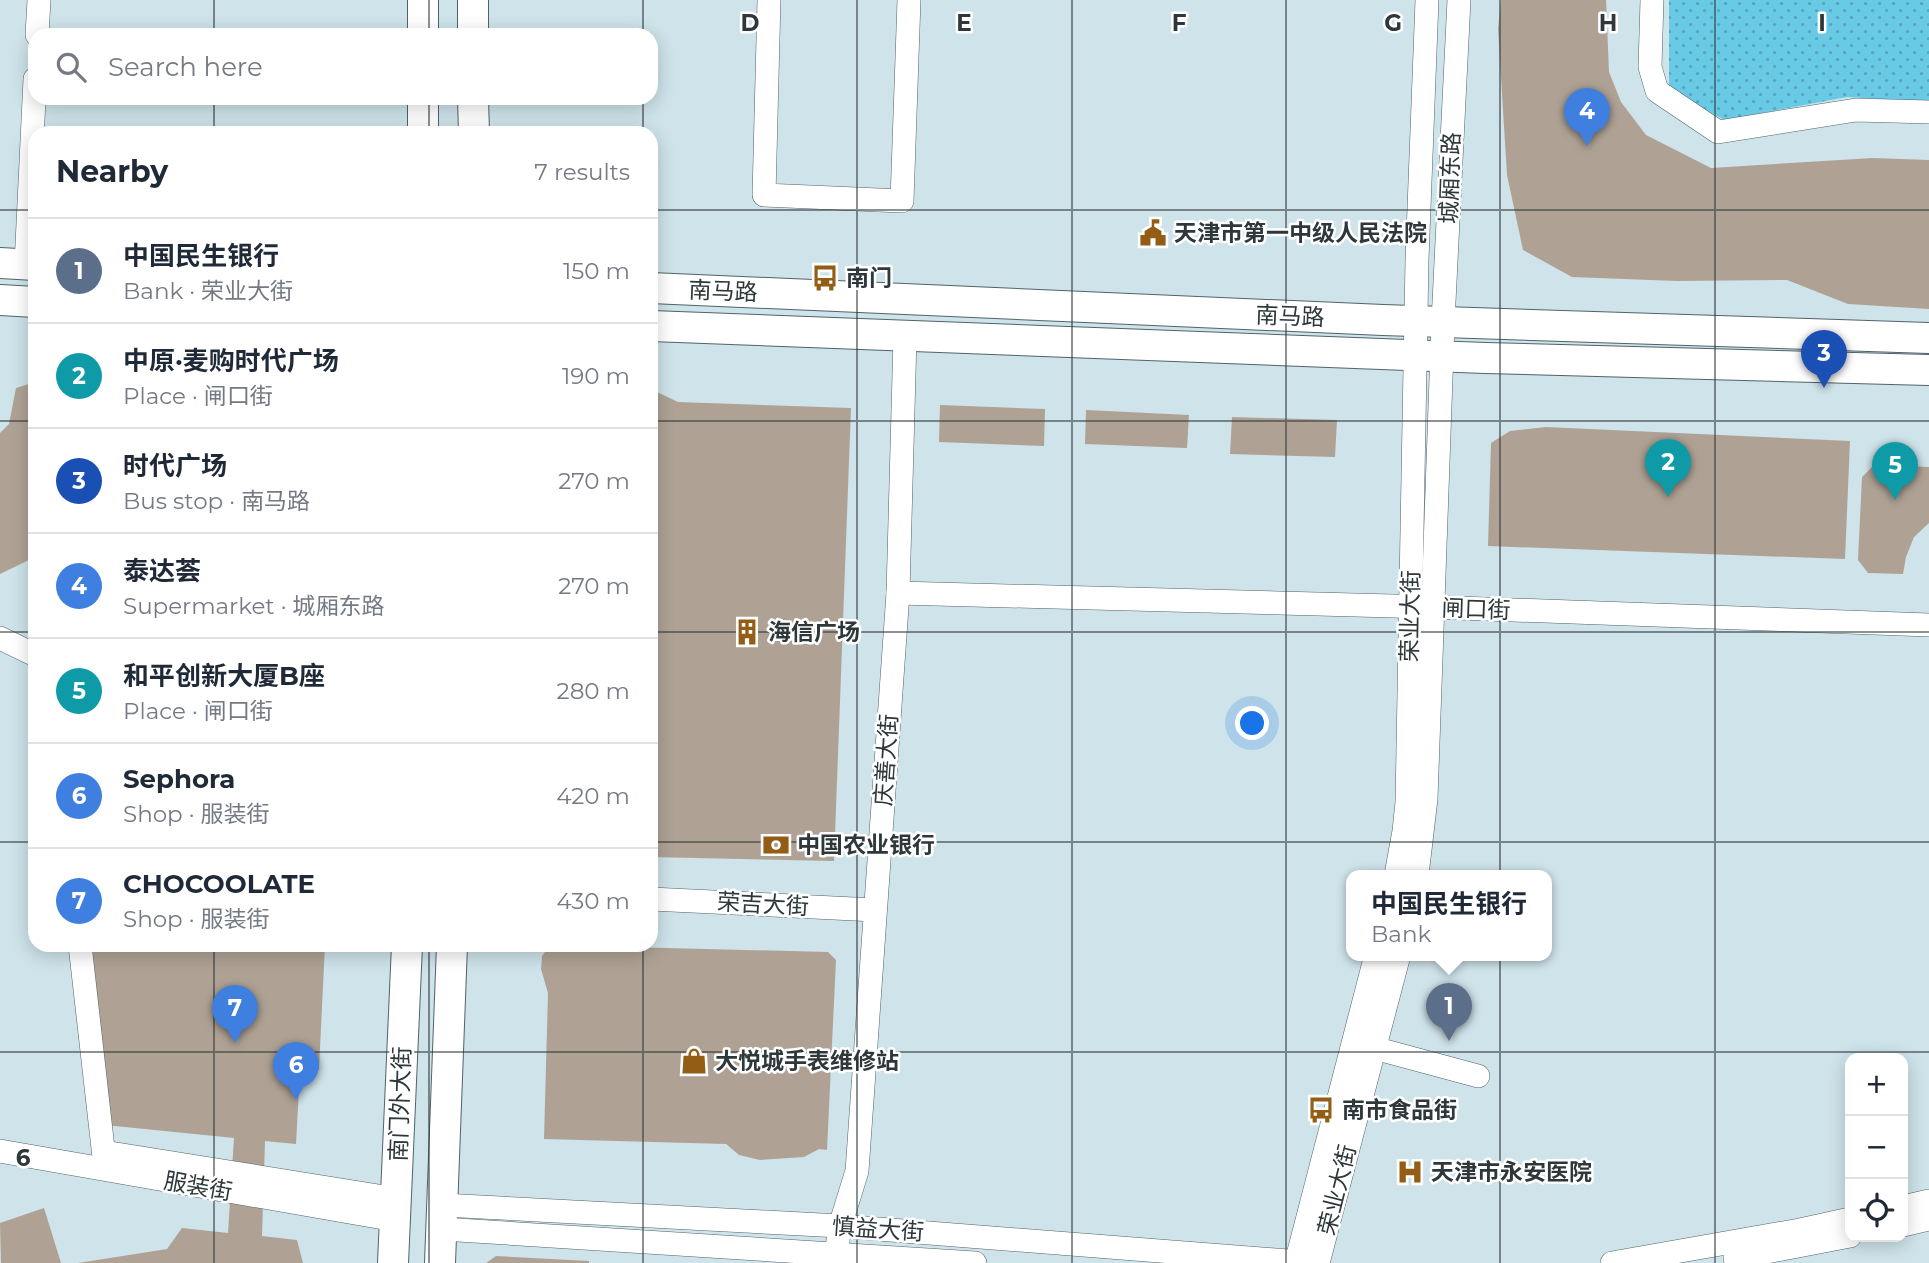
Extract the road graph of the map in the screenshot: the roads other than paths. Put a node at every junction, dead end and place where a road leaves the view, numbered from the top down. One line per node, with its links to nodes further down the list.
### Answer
1 (39, 0): 9 (street)
2 (423, 0): 10 (main road)
3 (473, 0): 11 (main road)
4 (769, 0): 5 (street)
5 (909, 0)
6 (1427, 0): 24 (street, 城厢东路)
7 (1458, 0): 24 (street, 城厢东路)
8 (1652, 0): 15 (street)
9 (37, 28)
10 (423, 28)
11 (473, 28)
12 (33, 105): 16 (street)
13 (423, 105): 17 (main road)
14 (474, 105): 18 (main road)
15 (1929, 112)
16 (31, 126)
17 (424, 126)
18 (474, 126)
19 (28, 165): 20 (street)
20 (20, 264)
21 (658, 288): 24 (main road, 南马路)
22 (0, 300): 23 (main road)
23 (28, 302)
24 (1429, 321): 27 (main road, 南马路); 28 (street, 城厢东路)
25 (658, 326): 26 (main road, 南马路)
26 (905, 337): 28 (main road, 南马路); 30 (street, 庆善大街)
27 (1929, 338)
28 (1428, 356): 29 (main road, 南马路); 31 (street, 荣业大街)
29 (1929, 370)
30 (898, 593): 31 (street, 闸口街); 38 (street, 庆善大街)
31 (1421, 607): 32 (street, 闸口街); 35 (street, 荣业大街); 36 (street, 荣业大街)
32 (1929, 625)
33 (0, 638): 34 (street)
34 (28, 652)
35 (1397, 870)
36 (1418, 870)
37 (658, 898): 38 (street, 荣吉大街)
38 (876, 910): 55 (street, 庆善大街)
39 (81, 952): 47 (street)
40 (407, 952): 50 (main road, 南门外大街)
41 (452, 952): 51 (main road, 南门外大街)
42 (1376, 961): 62 (street, 荣业大街)
43 (1397, 961): 44 (street, 荣业大街)
44 (1374, 1048): 45 (street); 62 (street, 荣业大街)
45 (1478, 1076)
46 (0, 1151): 47 (street)
47 (105, 1161): 50 (street)
48 (1929, 1201): 49 (street)
49 (1908, 1206)
50 (396, 1209): 59 (main road, 南门外大街)
51 (442, 1217): 55 (street, 慎益大街); 58 (street, 慎益大街); 60 (main road, 南门外大街)
52 (1929, 1219): 54 (street)
53 (1845, 1222): 57 (street)
54 (1908, 1224)
55 (840, 1226): 58 (street, 庆善大街); 62 (street, 慎益大街)
56 (1845, 1237): 57 (street)
57 (1801, 1247): 63 (street); 64 (street)
58 (836, 1258): 61 (street, 慎益大街)
59 (393, 1263)
60 (440, 1263)
61 (975, 1263)
62 (1306, 1263)
63 (1612, 1263)
64 (1701, 1263)

